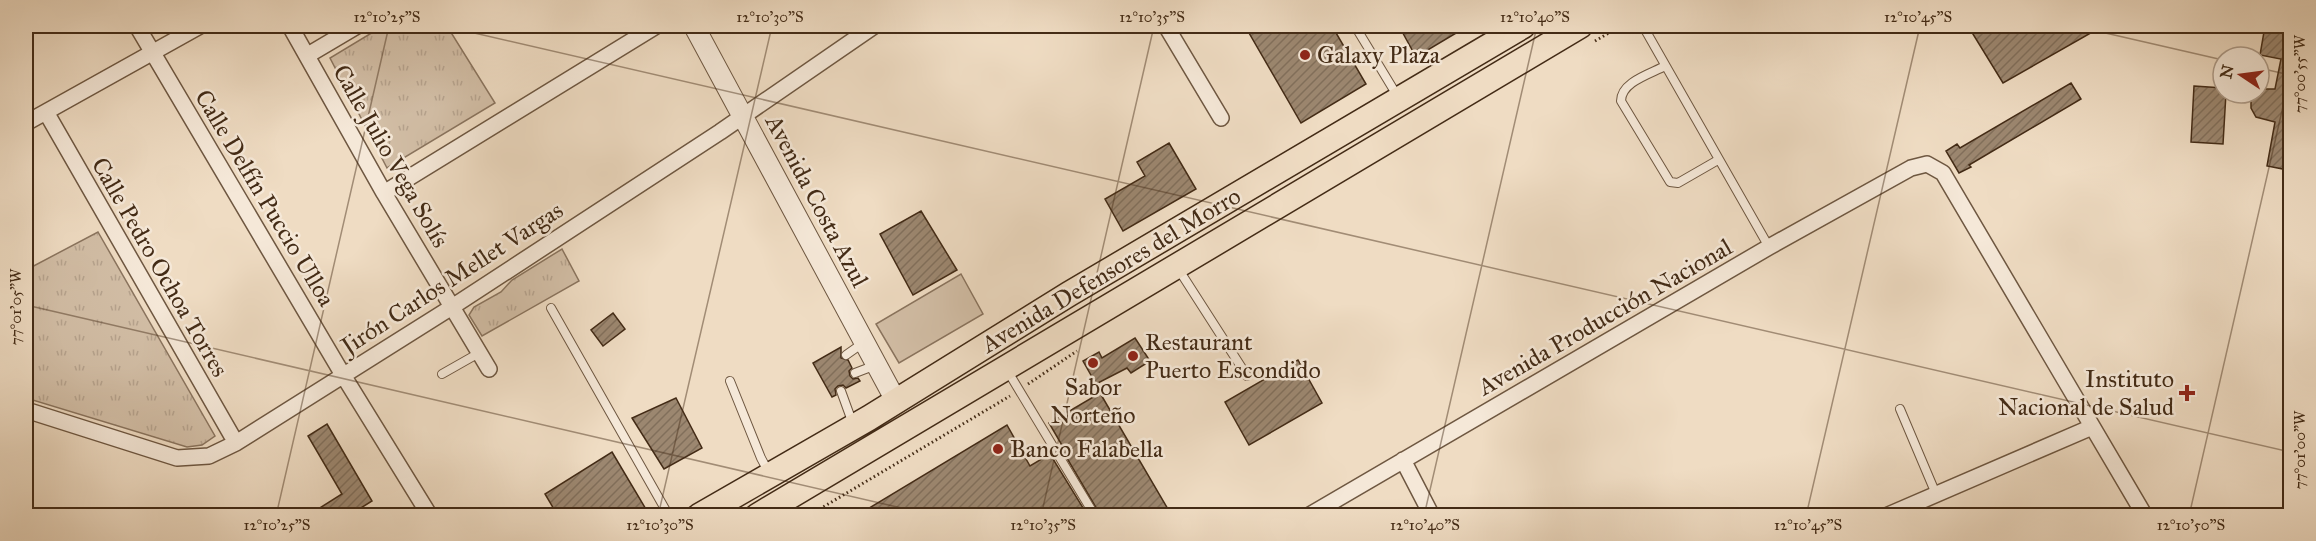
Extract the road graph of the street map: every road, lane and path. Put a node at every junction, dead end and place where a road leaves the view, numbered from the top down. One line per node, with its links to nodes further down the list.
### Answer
1 (137, 26): 14 (street, Calle Delfín Puccio Ulloa)
2 (200, 26): 14 (street)
3 (290, 26): 15 (street, Calle Julio Vega Solís)
4 (357, 26): 15 (street)
5 (656, 26): 24 (street)
6 (694, 26): 20 (street, Avenida Costa Azul)
7 (1166, 26): 21 (street)
8 (1355, 26): 18 (lane)
9 (1523, 26): 13 (main road, Avenida Defensores del Morro)
10 (1580, 26): 16 (main road, Avenida Defensores del Morro)
11 (1643, 26): 17 (lane)
12 (867, 27): 20 (street, Jirón Carlos Mellet Vargas)
13 (1499, 39): 16 (main road); 18 (main road, Avenida Defensores del Morro)
14 (153, 52): 19 (street); 36 (street, Calle Delfín Puccio Ulloa)
15 (308, 56): 24 (street, Calle Julio Vega Solís)
16 (1514, 63): 26 (main road, Avenida Defensores del Morro)
17 (1665, 66): 23 (lane); 23 (lane)
18 (1399, 98): 41 (main road, Avenida Defensores del Morro)
19 (46, 112): 22 (street); 46 (street, Calle Pedro Ochoa Torres)
20 (743, 117): 27 (street, Jirón Carlos Mellet Vargas); 29 (street, Avenida Costa Azul)
21 (1221, 118)
22 (26, 123)
23 (1718, 160): 25 (lane)
24 (384, 193): 27 (street, Calle Julio Vega Solís)
25 (1769, 247): 45 (street, Avenida Producción Nacional); 47 (street, Avenida Producción Nacional)
26 (1176, 266): 33 (main road, Avenida Defensores del Morro); 38 (lane)
27 (452, 307): 30 (street, Calle Julio Vega Solís); 36 (street, Jirón Carlos Mellet Vargas)
28 (551, 308): 52 (lane)
29 (864, 342): 31 (lane); 32 (street, Avenida Costa Azul)
30 (479, 353): 34 (street, Calle Julio Vega Solís); 37 (lane)
31 (846, 356)
32 (876, 365): 35 (lane); 41 (street, Avenida Costa Azul)
33 (1006, 368): 54 (main road, Avenida Defensores del Morro); 55 (lane)
34 (489, 369)
35 (855, 373)
36 (343, 375): 46 (street, Jirón Carlos Mellet Vargas); 51 (street, Calle Delfín Puccio Ulloa)
37 (442, 375)
38 (1247, 375)
39 (730, 381): 48 (lane)
40 (841, 391): 44 (lane)
41 (896, 401): 44 (main road, Avenida Defensores del Morro)
42 (1900, 409): 49 (lane)
43 (26, 410): 46 (street, Jirón Carlos Mellet Vargas)
44 (854, 426): 48 (main road, Avenida Defensores del Morro)
45 (2092, 427): 49 (street); 59 (street)
46 (236, 444)
47 (1403, 460): 56 (street, Avenida Producción Nacional); 57 (street)
48 (770, 475): 53 (main road, Avenida Defensores del Morro)
49 (1936, 494): 50 (street)
50 (1904, 512): 58 (street)
51 (430, 516)
52 (669, 516)
53 (699, 516)
54 (757, 516)
55 (1095, 516)
56 (1308, 516)
57 (1432, 516)
58 (1886, 516)
59 (2145, 516)

